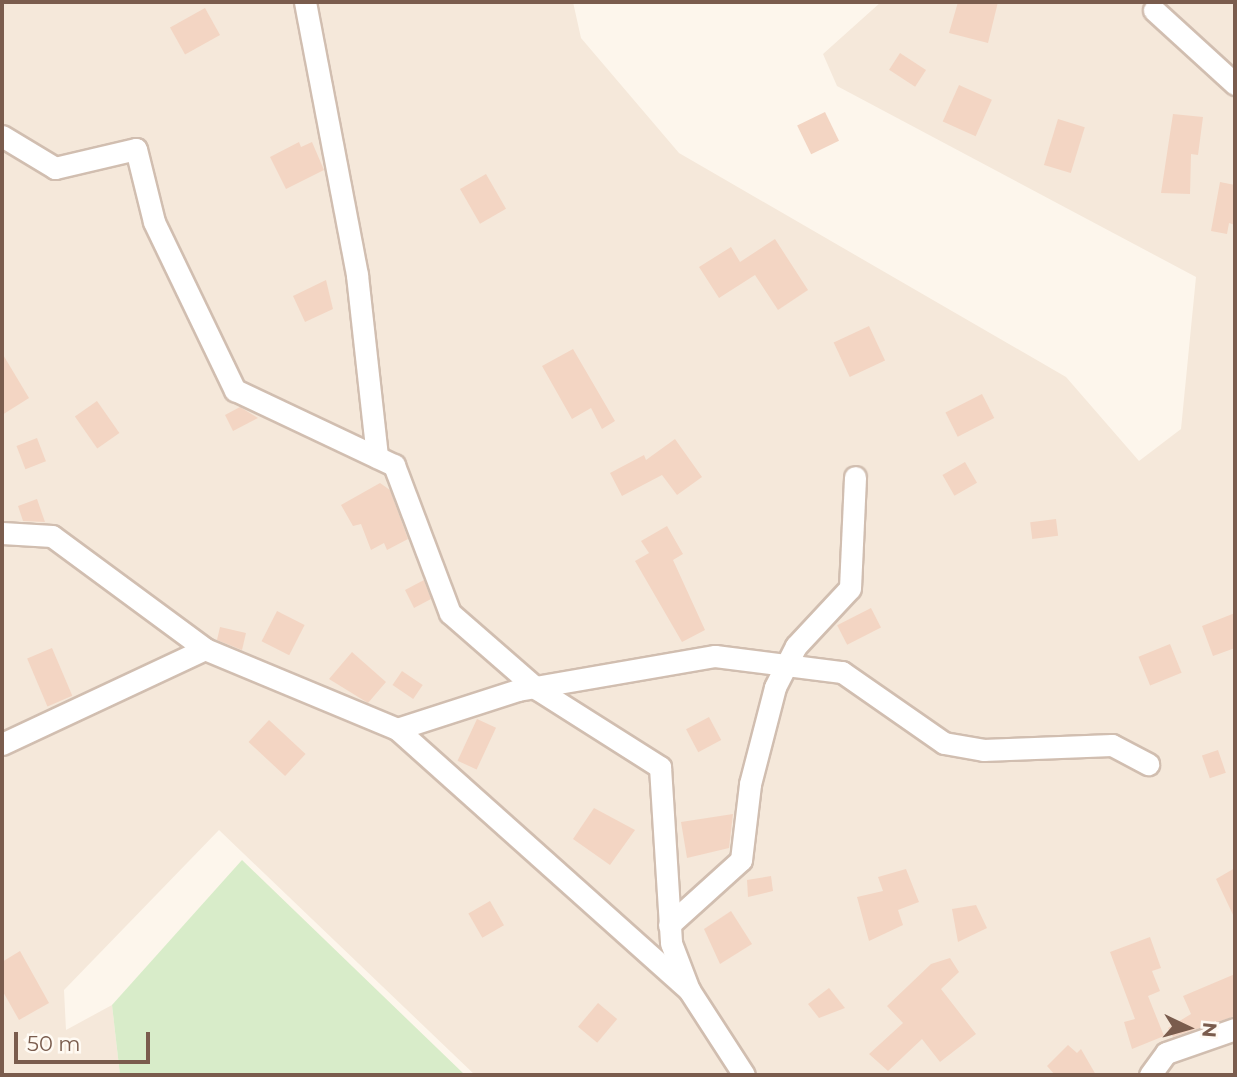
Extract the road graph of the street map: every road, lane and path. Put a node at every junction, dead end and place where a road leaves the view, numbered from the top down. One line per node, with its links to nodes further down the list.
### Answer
1 (305, 2): 5 (street)
2 (1154, 10): 3 (street)
3 (1235, 84)
4 (2, 136): 5 (street)
5 (377, 457): 10 (street)
6 (855, 477): 9 (street)
7 (2, 533): 8 (street)
8 (205, 649): 11 (street); 12 (street)
9 (788, 661): 10 (street); 13 (street); 14 (street)
10 (537, 690): 11 (street); 14 (street)
11 (397, 729): 15 (street)
12 (2, 744)
13 (1148, 764)
14 (669, 925): 15 (street)
15 (689, 990): 17 (street)
16 (1235, 1029): 18 (street)
17 (744, 1075)
18 (1150, 1075)

